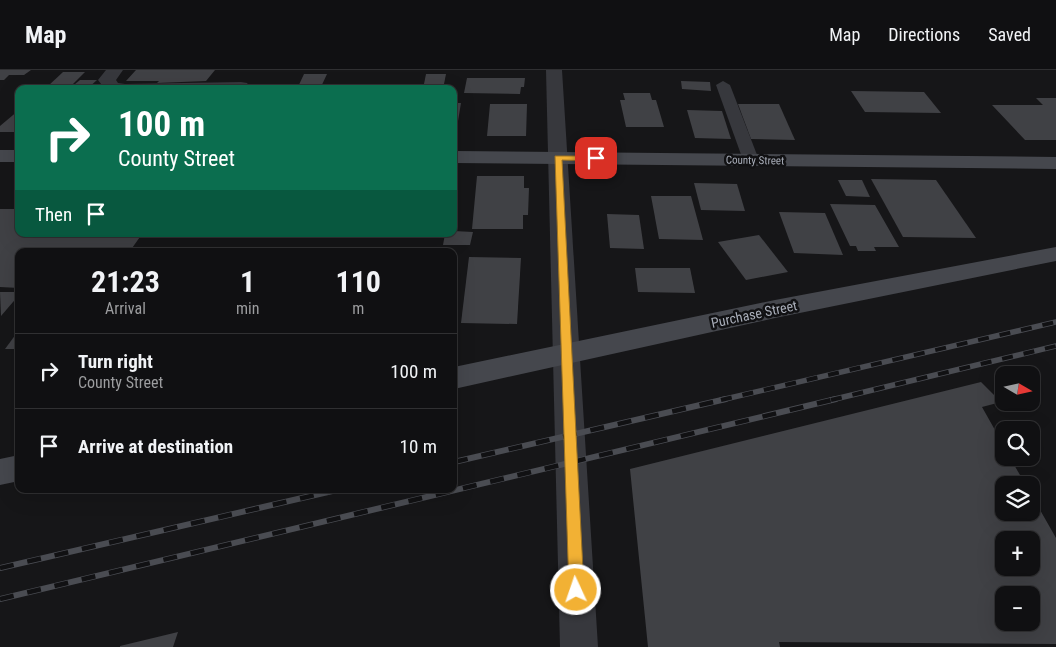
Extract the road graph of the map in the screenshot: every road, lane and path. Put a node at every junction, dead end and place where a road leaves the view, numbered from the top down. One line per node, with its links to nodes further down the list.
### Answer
1 (115, 70): 4 (street)
2 (251, 70): 5 (street)
3 (554, 70): 10 (street)
4 (111, 85)
5 (243, 85)
6 (723, 85): 11 (lane)
7 (0, 156): 8 (main road)
8 (15, 156)
9 (457, 157): 10 (main road, County Street)
10 (558, 158): 11 (main road, County Street); 14 (street)
11 (751, 160): 12 (main road, County Street)
12 (1056, 163)
13 (1056, 254): 14 (main road, Purchase Street)
14 (566, 355): 15 (main road, Purchase Street); 18 (street)
15 (457, 377)
16 (15, 469): 17 (main road)
17 (0, 472)
18 (579, 647)

